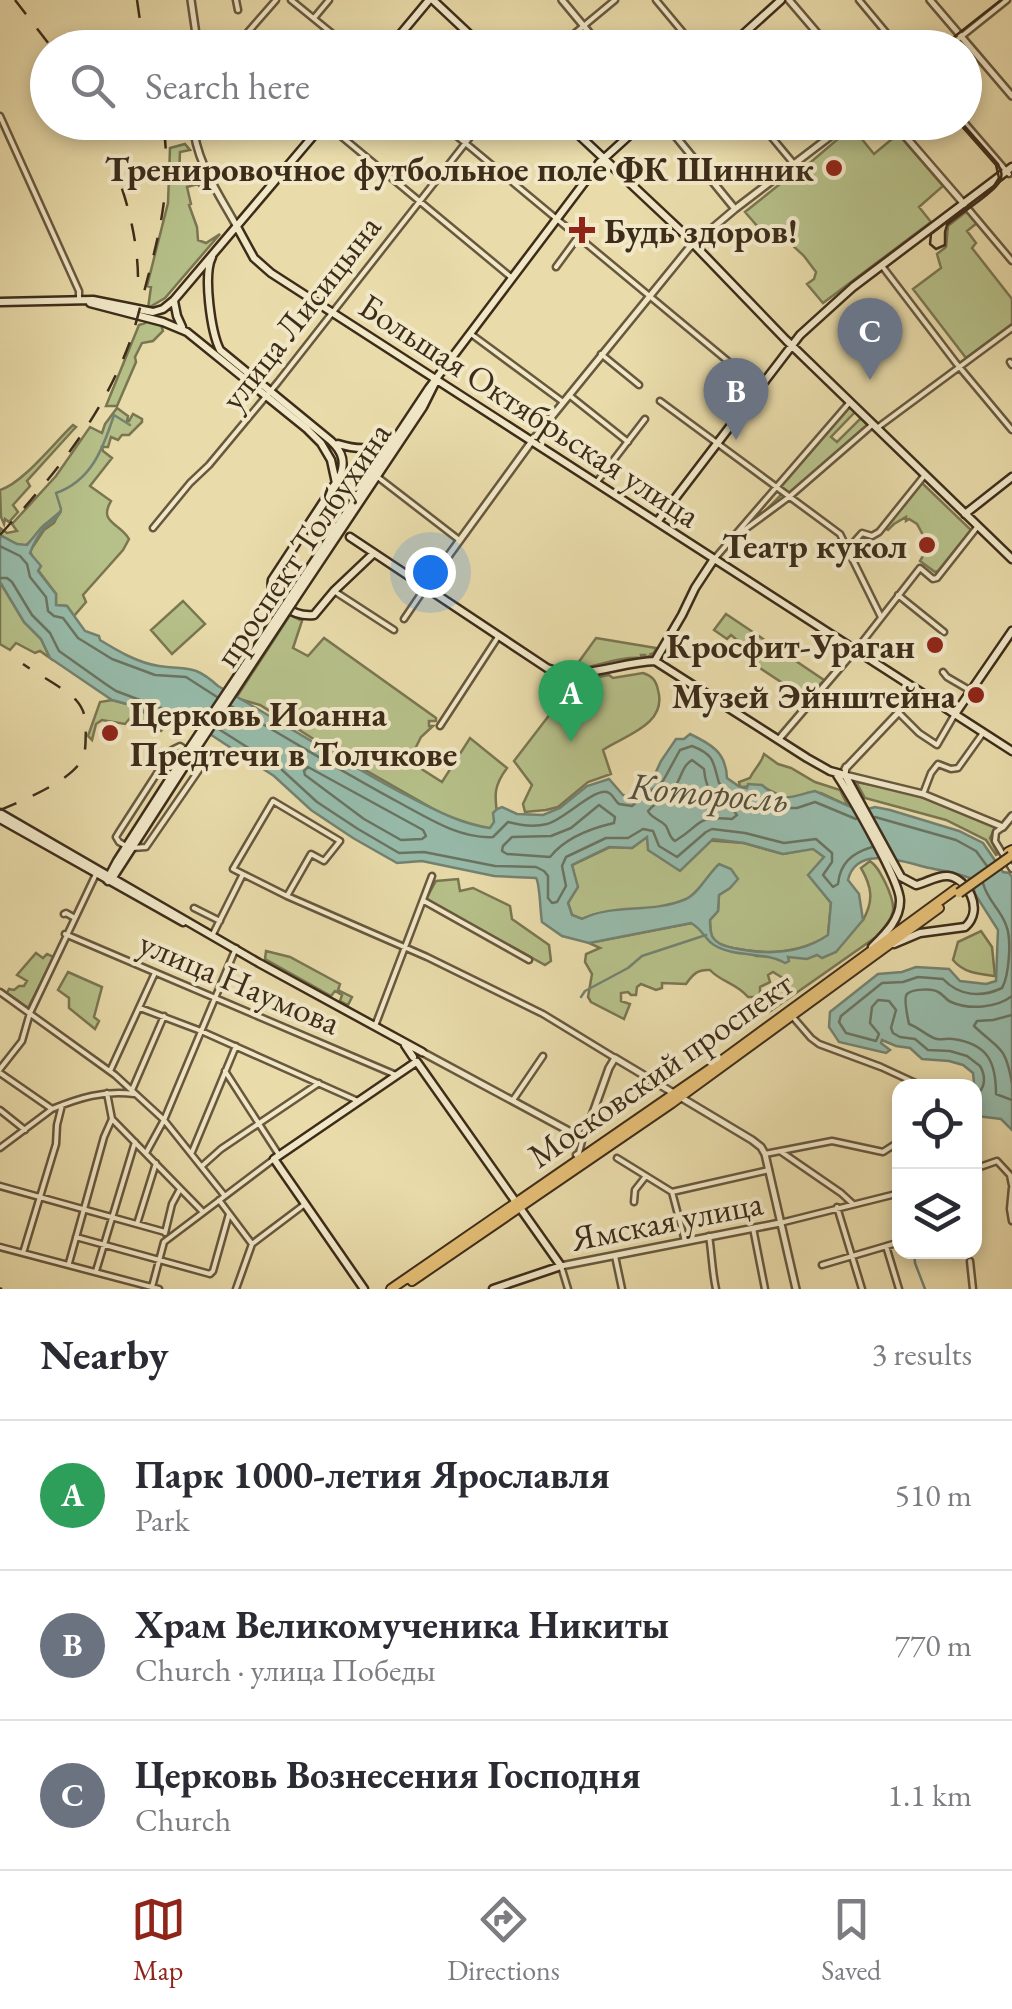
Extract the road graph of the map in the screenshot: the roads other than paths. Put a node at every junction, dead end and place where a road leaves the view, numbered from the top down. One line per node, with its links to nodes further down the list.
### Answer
1 (191, 0): 18 (street)
2 (236, 0): 15 (street)
3 (276, 0): 19 (street)
4 (291, 0): 16 (street)
5 (329, 0): 16 (street)
6 (431, 0): 21 (main road); 22 (main road)
7 (562, 0): 17 (street)
8 (615, 0): 17 (street)
9 (656, 0): 25 (street)
10 (781, 0): 26 (main road)
11 (789, 0): 27 (street)
12 (858, 0): 28 (street)
13 (930, 0): 29 (street)
14 (1008, 0): 30 (street)
15 (238, 10)
16 (314, 18): 20 (street)
17 (583, 26): 23 (street); 24 (street)
18 (195, 30)
19 (250, 30)
20 (328, 30)
21 (405, 30)
22 (464, 30)
23 (578, 30)
24 (586, 30)
25 (681, 30)
26 (748, 30)
27 (815, 30)
28 (884, 30)
29 (957, 30)
30 (970, 30)
31 (982, 60): 32 (street)
32 (1012, 96)
33 (0, 116): 65 (street)
34 (195, 140): 54 (street)
35 (310, 140): 54 (main road)
36 (345, 140): 50 (street)
37 (461, 140): 46 (street)
38 (467, 140): 46 (street, улица Лисицына)
39 (584, 140): 47 (main road)
40 (624, 140): 47 (main road, проспект Толбухина)
41 (679, 140): 52 (street)
42 (774, 140): 48 (street)
43 (826, 140): 48 (street)
44 (909, 140): 51 (street)
45 (981, 140): 49 (street)
46 (465, 143): 50 (street, улица Лисицына); 53 (street)
47 (603, 158): 53 (main road, проспект Толбухина); 56 (main road)
48 (794, 164): 52 (street)
49 (1010, 171): 51 (main road)
50 (419, 202): 62 (street); 68 (street, улица Лисицына)
51 (964, 204): 58 (street); 59 (main road)
52 (736, 209): 56 (street)
53 (556, 218): 55 (street); 62 (main road, проспект Толбухина)
54 (236, 227): 57 (main road); 68 (main road, Большая Октябрьская улица)
55 (578, 236): 60 (street); 64 (street)
56 (693, 243): 64 (street); 74 (main road)
57 (212, 257): 61 (main road); 63 (main road)
58 (1012, 261)
59 (882, 266): 74 (main road); 76 (street)
60 (556, 268)
61 (193, 278): 63 (main road); 66 (main road)
62 (512, 278): 72 (main road, проспект Толбухина)
63 (209, 286): 71 (main road)
64 (650, 295): 75 (street); 79 (street)
65 (79, 300): 66 (main road); 67 (main road); 70 (main road)
66 (174, 300): 70 (main road)
67 (0, 302)
68 (333, 313): 77 (main road, Большая Октябрьская улица); 80 (street, улица Лисицына)
69 (1012, 328): 76 (street)
70 (187, 332): 73 (main road)
71 (214, 332): 73 (main road); 80 (main road)
72 (471, 334): 77 (main road, проспект Толбухина); 83 (street)
73 (200, 341): 80 (main road)
74 (792, 344): 79 (main road); 84 (main road)
75 (601, 354): 78 (street); 81 (street)
76 (960, 367): 86 (street); 87 (street)
77 (437, 380): 88 (main road, проспект Толбухина); 90 (main road, Большая Октябрьская улица); 95 (main road, проспект Толбухина)
78 (639, 384)
79 (759, 387): 92 (main road)
80 (268, 394): 89 (main road); 93 (main road); 105 (street, улица Лисицына)
81 (569, 395): 83 (street); 91 (street)
82 (660, 401): 92 (street)
83 (563, 402): 90 (street)
84 (850, 402): 86 (main road); 98 (street)
85 (646, 418): 91 (street)
86 (875, 426): 94 (main road); 99 (street)
87 (1012, 430)
88 (400, 431): 89 (main road); 110 (main road, проспект Толбухина)
89 (331, 441): 93 (main road)
90 (532, 441): 97 (main road, Большая Октябрьская улица); 107 (street)
91 (628, 442): 97 (street)
92 (715, 443): 98 (street); 103 (main road)
93 (338, 470): 100 (main road)
94 (924, 476): 101 (main road); 111 (street)
95 (376, 477): 102 (main road, проспект Толбухина); 107 (street)
96 (1012, 478): 101 (main road)
97 (596, 482): 103 (main road, Большая Октябрьская улица)
98 (774, 487): 99 (street); 109 (street)
99 (789, 496): 109 (street); 111 (street)
100 (333, 497): 110 (main road); 116 (main road)
101 (964, 515): 104 (main road)
102 (346, 522): 106 (main road); 108 (main road, проспект Толбухина)
103 (657, 522): 114 (main road, Большая Октябрьская улица)
104 (978, 526): 113 (main road); 117 (street)
105 (153, 528)
106 (350, 537): 108 (main road); 112 (main road)
107 (458, 539): 115 (street)
108 (334, 541): 118 (main road, проспект Толбухина)
109 (728, 542): 114 (street)
110 (324, 546): 118 (main road, проспект Толбухина)
111 (847, 550): 119 (street)
112 (373, 554): 115 (main road); 116 (main road)
113 (1012, 559)
114 (714, 560): 125 (main road, Большая Октябрьская улица); 126 (main road)
115 (425, 588): 120 (street); 124 (main road)
116 (334, 591): 121 (street)
117 (898, 595): 119 (street); 123 (street)
118 (291, 600): 141 (main road, проспект Толбухина, bridge)
119 (881, 618): 125 (street)
120 (404, 620)
121 (394, 630)
122 (1012, 631): 129 (main road)
123 (944, 632)
124 (498, 637): 126 (main road); 132 (street)
125 (855, 650): 128 (main road, Большая Октябрьская улица); 134 (street)
126 (655, 661): 134 (main road)
127 (943, 672): 129 (street)
128 (916, 690): 130 (street); 131 (main road, Большая Октябрьская улица)
129 (971, 691): 131 (main road)
130 (898, 713): 131 (street); 136 (street)
131 (955, 714): 133 (main road, Большая Октябрьская улица)
132 (440, 726)
133 (983, 733): 135 (main road, Большая Октябрьская улица); 137 (street)
134 (778, 738): 136 (main road)
135 (1012, 752)
136 (842, 776): 137 (street); 148 (main road)
137 (923, 794): 140 (street)
138 (0, 816): 145 (main road)
139 (1012, 816): 140 (street)
140 (1003, 827): 144 (street)
141 (129, 847): 141 (street); 143 (main road, проспект Толбухина)
142 (1011, 853): 150 (main road, bridge)
143 (117, 865): 145 (main road); 149 (main road, проспект Толбухина); 149 (main road)
144 (1012, 869)
145 (96, 873): 149 (main road); 155 (street)
146 (243, 874): 151 (street); 151 (street); 156 (street)
147 (432, 876): 152 (street)
148 (898, 879): 161 (main road); 162 (main road)
149 (111, 880): 158 (main road)
150 (958, 891): 161 (main road, Московский проспект); 162 (main road, Московский проспект)
151 (287, 896): 159 (street)
152 (424, 900): 159 (street); 163 (street)
153 (194, 908): 156 (street)
154 (64, 914): 155 (street)
155 (74, 917): 157 (street)
156 (220, 921): 158 (street)
157 (65, 934): 164 (street, улица Наумова); 168 (street)
158 (212, 936): 160 (main road)
159 (404, 946): 171 (street); 176 (street)
160 (235, 949): 166 (street); 171 (main road)
161 (882, 951): 170 (main road, Московский проспект)
162 (860, 958): 185 (main road, Московский проспект)
163 (529, 960)
164 (155, 973): 166 (street, улица Наумова); 167 (street)
165 (0, 992): 168 (street)
166 (215, 997): 172 (street); 180 (street, улица Наумова)
167 (140, 1008): 169 (street); 178 (street)
168 (30, 1013): 177 (street); 178 (street)
169 (164, 1016): 172 (street); 183 (street)
170 (792, 1016): 181 (street); 185 (main road, Московский проспект)
171 (375, 1026): 175 (main road)
172 (201, 1031): 173 (street); 192 (street)
173 (236, 1046): 179 (street); 182 (street)
174 (543, 1056): 186 (street)
175 (418, 1058): 180 (main road); 186 (street); 221 (main road)
176 (614, 1058): 185 (street); 195 (street)
177 (0, 1070): 189 (street)
178 (110, 1071): 183 (street)
179 (225, 1071): 193 (street); 200 (street)
180 (396, 1075): 187 (main road)
181 (908, 1079)
182 (319, 1083): 187 (street); 193 (street)
183 (132, 1092): 184 (street); 192 (street)
184 (107, 1093): 188 (street); 191 (street)
185 (678, 1095): 202 (street); 221 (main road, Московский проспект)
186 (513, 1100): 195 (street)
187 (358, 1101): 204 (main road)
188 (62, 1105): 189 (street); 217 (street)
189 (52, 1109): 194 (street)
190 (0, 1110): 194 (street)
191 (112, 1119): 196 (street); 223 (street)
192 (164, 1120): 200 (street); 201 (street)
193 (258, 1125): 204 (street); 207 (street)
194 (25, 1130): 198 (street)
195 (582, 1137): 203 (street)
196 (135, 1142): 201 (street); 226 (street)
197 (892, 1146): 199 (street)
198 (0, 1148)
199 (779, 1151): 202 (street); 220 (street)
200 (192, 1152): 207 (street)
201 (146, 1153): 206 (street)
202 (765, 1154): 209 (street)
203 (576, 1155)
204 (277, 1157): 216 (street); 219 (main road)
205 (617, 1158): 210 (street)
206 (156, 1163): 213 (street); 229 (street)
207 (202, 1166): 216 (street)
208 (982, 1166): 212 (street)
209 (768, 1170): 214 (street); 228 (street)
210 (646, 1176): 214 (street); 218 (street)
211 (0, 1186): 217 (street)
212 (1012, 1186): 227 (street)
213 (180, 1189): 224 (street); 231 (street)
214 (672, 1192): 234 (street)
215 (892, 1195): 220 (street, Ямская улица)
216 (222, 1197): 224 (street); 225 (street)
217 (38, 1198): 223 (street); 240 (street)
218 (634, 1202)
219 (305, 1204): 235 (street); 251 (main road)
220 (853, 1204): 222 (street, Ямская улица)
221 (520, 1205): 247 (main road); 252 (main road, Московский проспект); 253 (main road, Московский проспект)
222 (837, 1208): 228 (street, Ямская улица); 242 (street)
223 (83, 1210): 226 (street); 233 (street)
224 (202, 1211): 231 (street)
225 (229, 1214): 235 (street); 243 (street)
226 (110, 1218): 229 (street); 237 (street)
227 (1012, 1221)
228 (780, 1223): 230 (street, Ямская улица); 259 (street)
229 (137, 1224): 231 (street)
230 (754, 1228): 232 (street, Ямская улица); 258 (street)
231 (166, 1235): 243 (street)
232 (709, 1236): 234 (street, Ямская улица); 257 (street)
233 (76, 1238): 237 (street); 245 (street)
234 (684, 1241): 241 (street, Ямская улица)
235 (252, 1244): 250 (street)
236 (892, 1244): 238 (street)
237 (104, 1245): 243 (street); 248 (street)
238 (886, 1246): 242 (street); 261 (street)
239 (0, 1247): 240 (street)
240 (23, 1253): 245 (street)
241 (615, 1256): 247 (street, Ямская улица); 256 (street)
242 (852, 1256): 246 (street); 260 (street)
243 (158, 1258): 249 (street)
244 (970, 1262): 262 (street)
245 (68, 1264): 248 (street)
246 (822, 1265)
247 (561, 1266): 254 (main road, Ямская улица); 255 (street)
248 (96, 1272): 249 (street)
249 (155, 1288)
250 (236, 1289)
251 (364, 1289)
252 (391, 1289)
253 (400, 1289)
254 (492, 1289)
255 (568, 1289)
256 (622, 1289)
257 (716, 1289)
258 (765, 1289)
259 (796, 1289)
260 (862, 1289)
261 (899, 1289)
262 (973, 1289)

